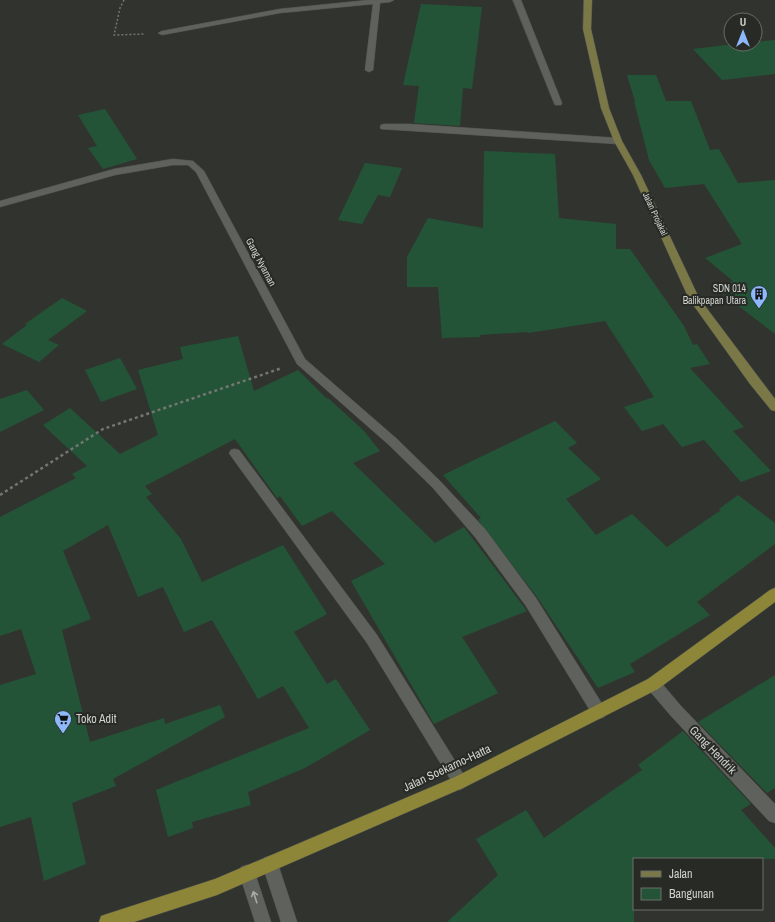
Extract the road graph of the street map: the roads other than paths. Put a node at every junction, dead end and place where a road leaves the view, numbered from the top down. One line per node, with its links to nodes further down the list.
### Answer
1 (377, 0): 2 (street); 5 (street); 6 (street)
2 (390, 0)
3 (517, 0): 7 (street)
4 (588, 0): 9 (main road, Jalan Projakal)
5 (162, 33)
6 (370, 70)
7 (558, 102)
8 (384, 127): 9 (street)
9 (618, 141): 11 (main road, Jalan Projakal)
10 (0, 204): 15 (street, Gang Nyaman)
11 (775, 407)
12 (235, 453): 16 (street)
13 (775, 594): 14 (highway, Jalan Soekarno-Hatta)
14 (654, 684): 15 (highway, Jalan Soekarno-Hatta); 17 (street, Gang Hendrik)
15 (599, 712): 16 (highway, Jalan Soekarno-Hatta)
16 (460, 782): 18 (highway, Jalan Soekarno-Hatta)
17 (775, 815)
18 (270, 864): 19 (highway, Jalan Soekarno-Hatta); 22 (street)
19 (247, 872): 20 (highway, Jalan Soekarno-Hatta); 21 (street, one-way to 19)
20 (107, 922)
21 (263, 922)
22 (289, 922)

